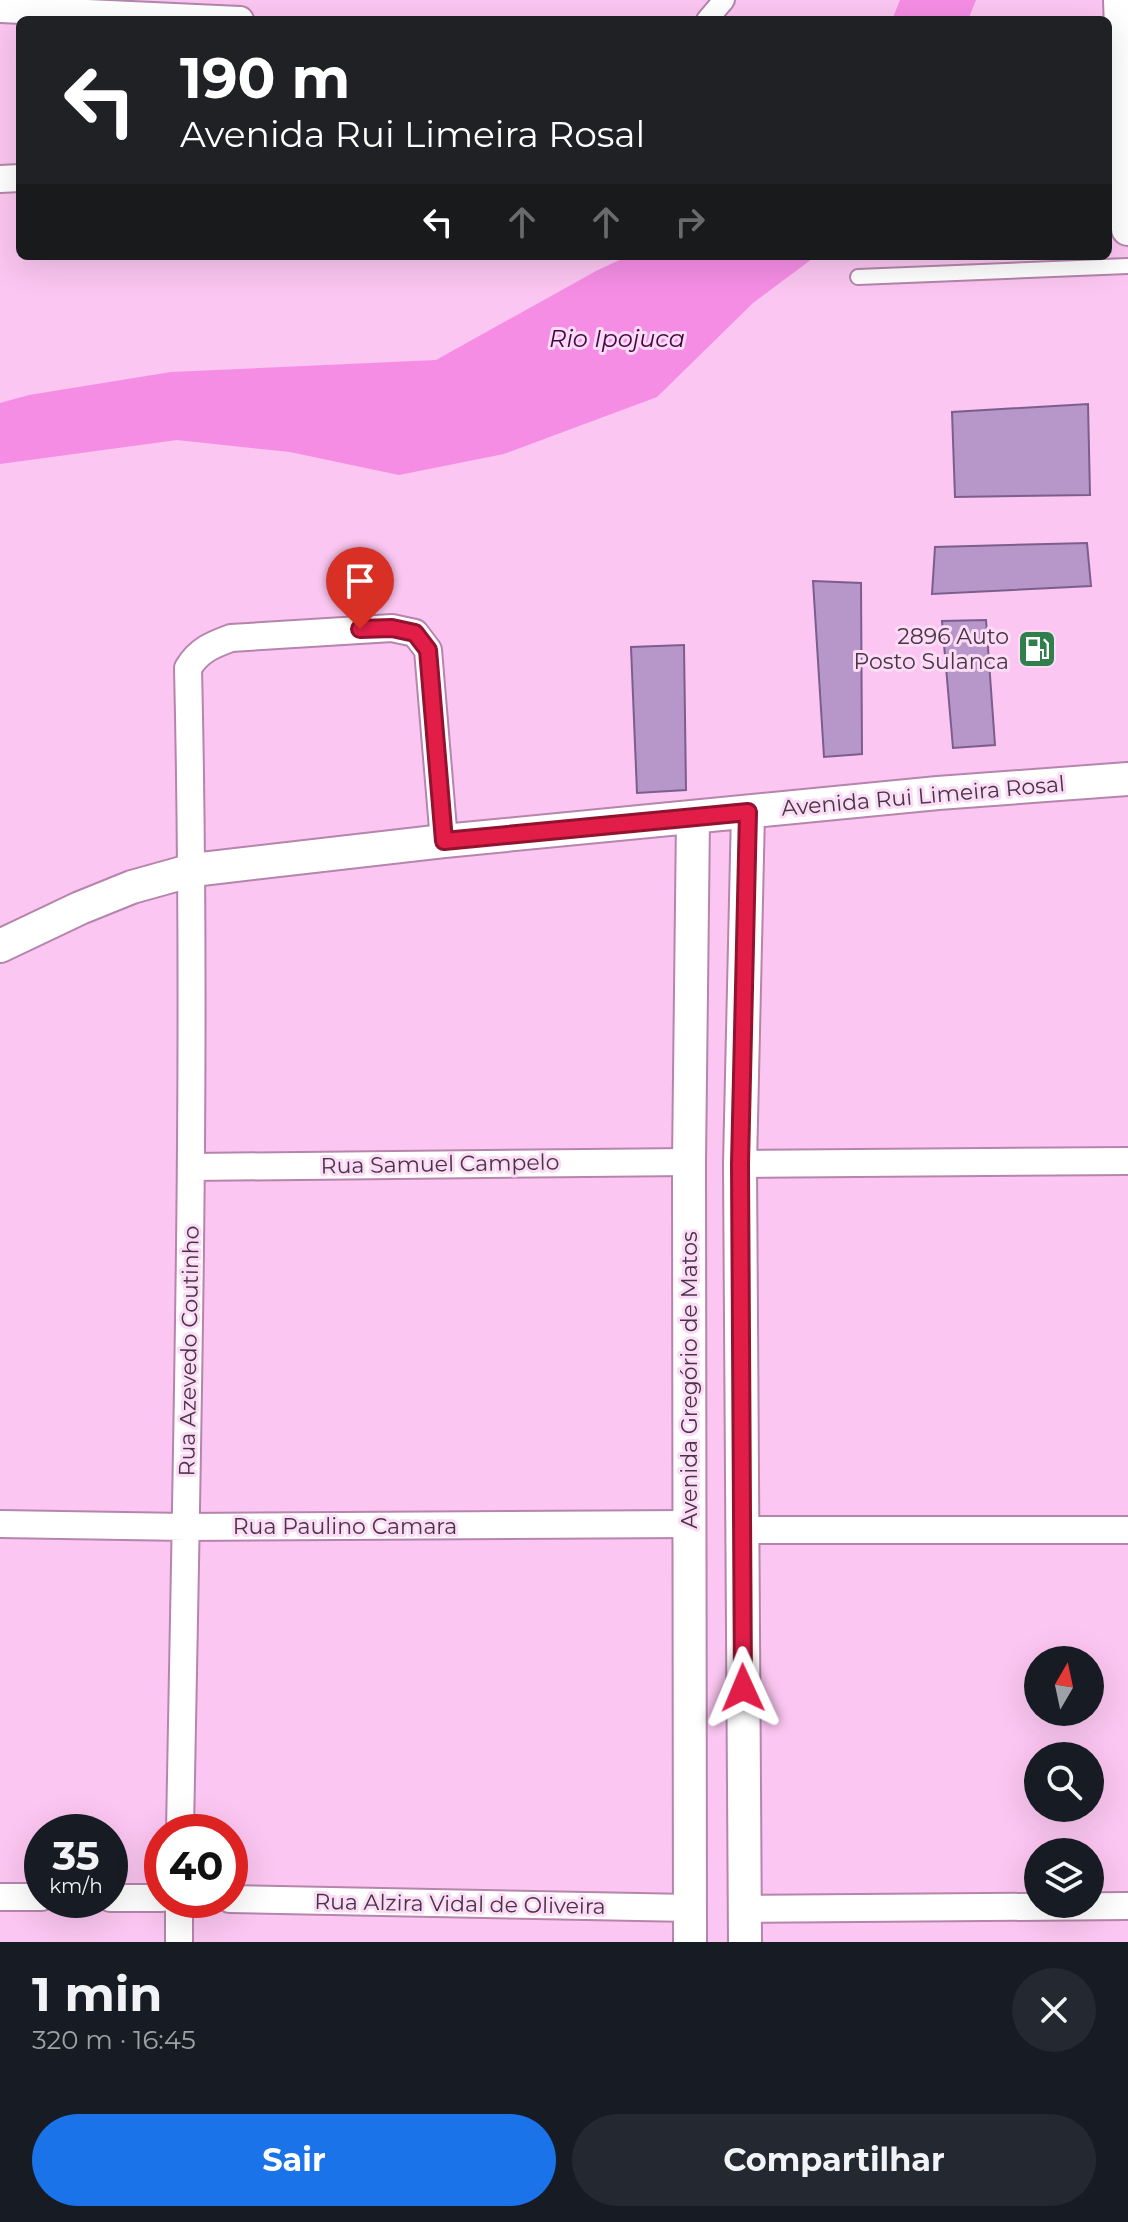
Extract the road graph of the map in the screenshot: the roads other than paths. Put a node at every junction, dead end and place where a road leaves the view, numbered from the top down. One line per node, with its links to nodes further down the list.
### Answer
1 (196, 0): 6 (street)
2 (724, 0): 7 (street)
3 (1120, 0): 8 (street)
4 (0, 9): 5 (street)
5 (160, 16)
6 (224, 16)
7 (710, 16)
8 (1128, 229)
9 (1128, 266): 10 (lane)
10 (858, 277)
11 (1128, 779): 12 (street, Avenida Rui Limeira Rosal)
12 (748, 812): 13 (street, Avenida Rui Limeira Rosal); 19 (street)
13 (693, 818): 14 (street, Avenida Rui Limeira Rosal); 18 (street, Avenida Gregório de Matos)
14 (444, 841): 15 (street, Avenida Rui Limeira Rosal); 15 (street, Rua Azevedo Coutinho)
15 (193, 870): 16 (street, Avenida Rui Limeira Rosal); 20 (street, Rua Azevedo Coutinho)
16 (0, 946)
17 (1128, 1161): 19 (street)
18 (689, 1162): 20 (street, Rua Samuel Campelo); 22 (street, Avenida Gregório de Matos)
19 (740, 1164): 24 (street)
20 (192, 1167): 23 (street, Rua Azevedo Coutinho)
21 (0, 1524): 23 (street, Rua Paulino Camara)
22 (690, 1524): 23 (street, Rua Paulino Camara); 31 (street, Avenida Gregório de Matos)
23 (186, 1527): 26 (street, Rua Azevedo Coutinho)
24 (741, 1530): 25 (street); 32 (street)
25 (1128, 1530)
26 (180, 1814)
27 (0, 1897): 28 (street)
28 (24, 1897)
29 (248, 1899): 31 (street, Rua Alzira Vidal de Oliveira)
30 (1128, 1906): 32 (street)
31 (690, 1908): 35 (street, Avenida Gregório de Matos)
32 (745, 1909): 36 (street)
33 (179, 1918): 34 (street)
34 (179, 1942)
35 (690, 1942)
36 (745, 1942)

